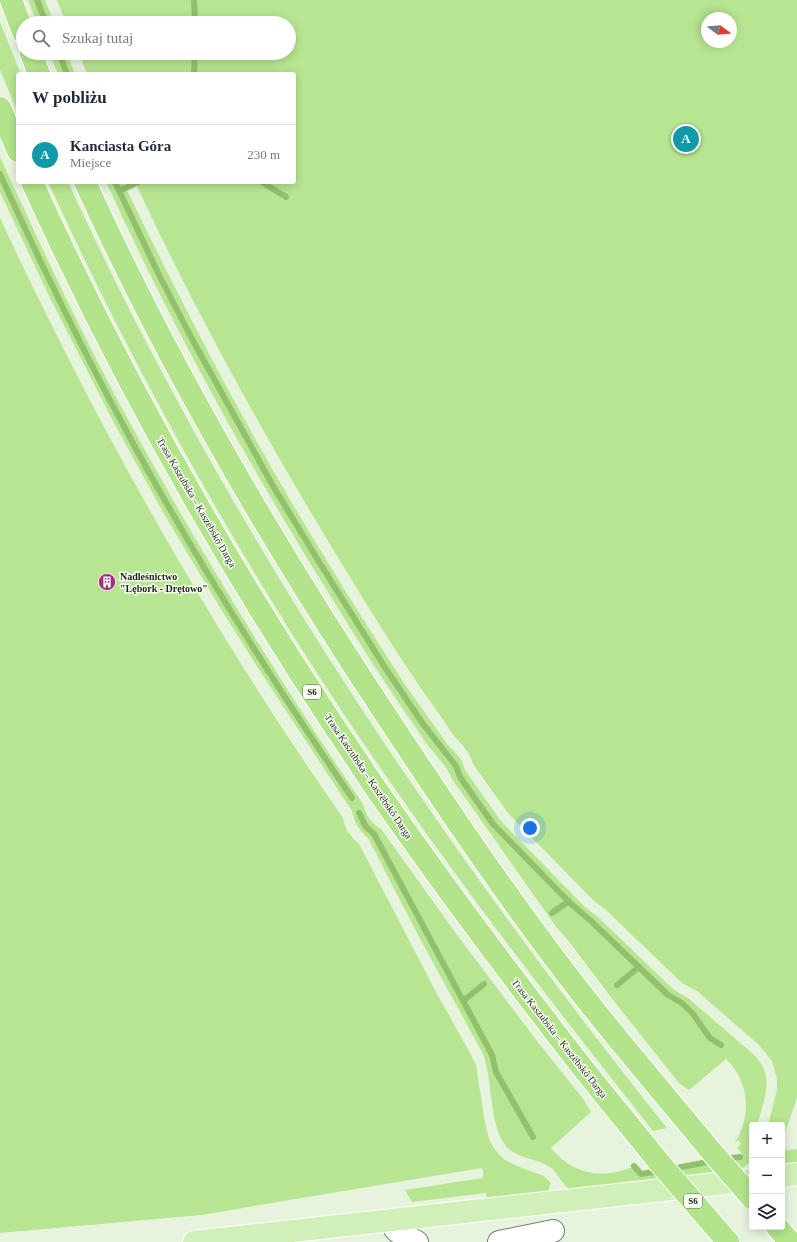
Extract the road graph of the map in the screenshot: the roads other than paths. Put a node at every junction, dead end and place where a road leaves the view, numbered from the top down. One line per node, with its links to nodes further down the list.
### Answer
1 (11, 0): 2 (highway)
2 (17, 16)
3 (34, 60): 4 (highway)
4 (38, 72)
5 (0, 108): 6 (highway)
6 (16, 146)
7 (33, 184): 19 (highway, Trasa Kaszubska – Kaszëbskô Darga / S6, bridge)
8 (87, 184): 12 (highway, bridge)
9 (797, 1174): 10 (main road)
10 (785, 1176)
11 (749, 1180): 13 (main road)
12 (749, 1195)
13 (393, 1220): 16 (main road); 17 (lane)
14 (553, 1230): 18 (lane)
15 (780, 1230): 20 (highway)
16 (194, 1242)
17 (417, 1242)
18 (499, 1242)
19 (728, 1242)
20 (790, 1242)

